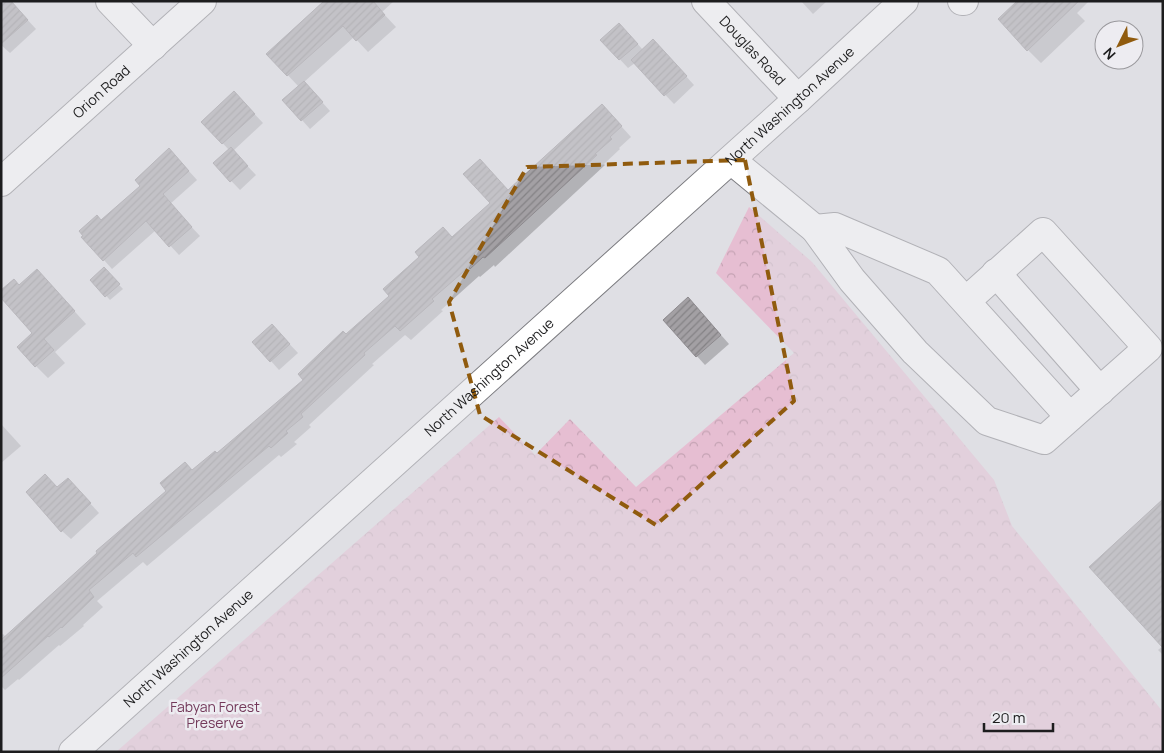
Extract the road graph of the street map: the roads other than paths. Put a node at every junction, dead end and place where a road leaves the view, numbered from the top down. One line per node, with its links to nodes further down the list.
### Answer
1 (110, 1): 5 (main road)
2 (202, 1): 5 (main road, Orion Road)
3 (706, 1): 6 (main road, Douglas Road)
4 (904, 1): 6 (main road, North Washington Avenue)
5 (152, 46): 8 (main road, Orion Road)
6 (798, 99): 7 (main road, North Washington Avenue)
7 (731, 160): 9 (main road); 14 (main road, North Washington Avenue)
8 (1, 182)
9 (815, 229): 11 (main road); 13 (main road)
10 (996, 273): 11 (main road); 12 (main road); 12 (main road)
11 (966, 301): 13 (main road)
12 (1100, 390): 13 (main road)
13 (1070, 417)
14 (73, 752)

